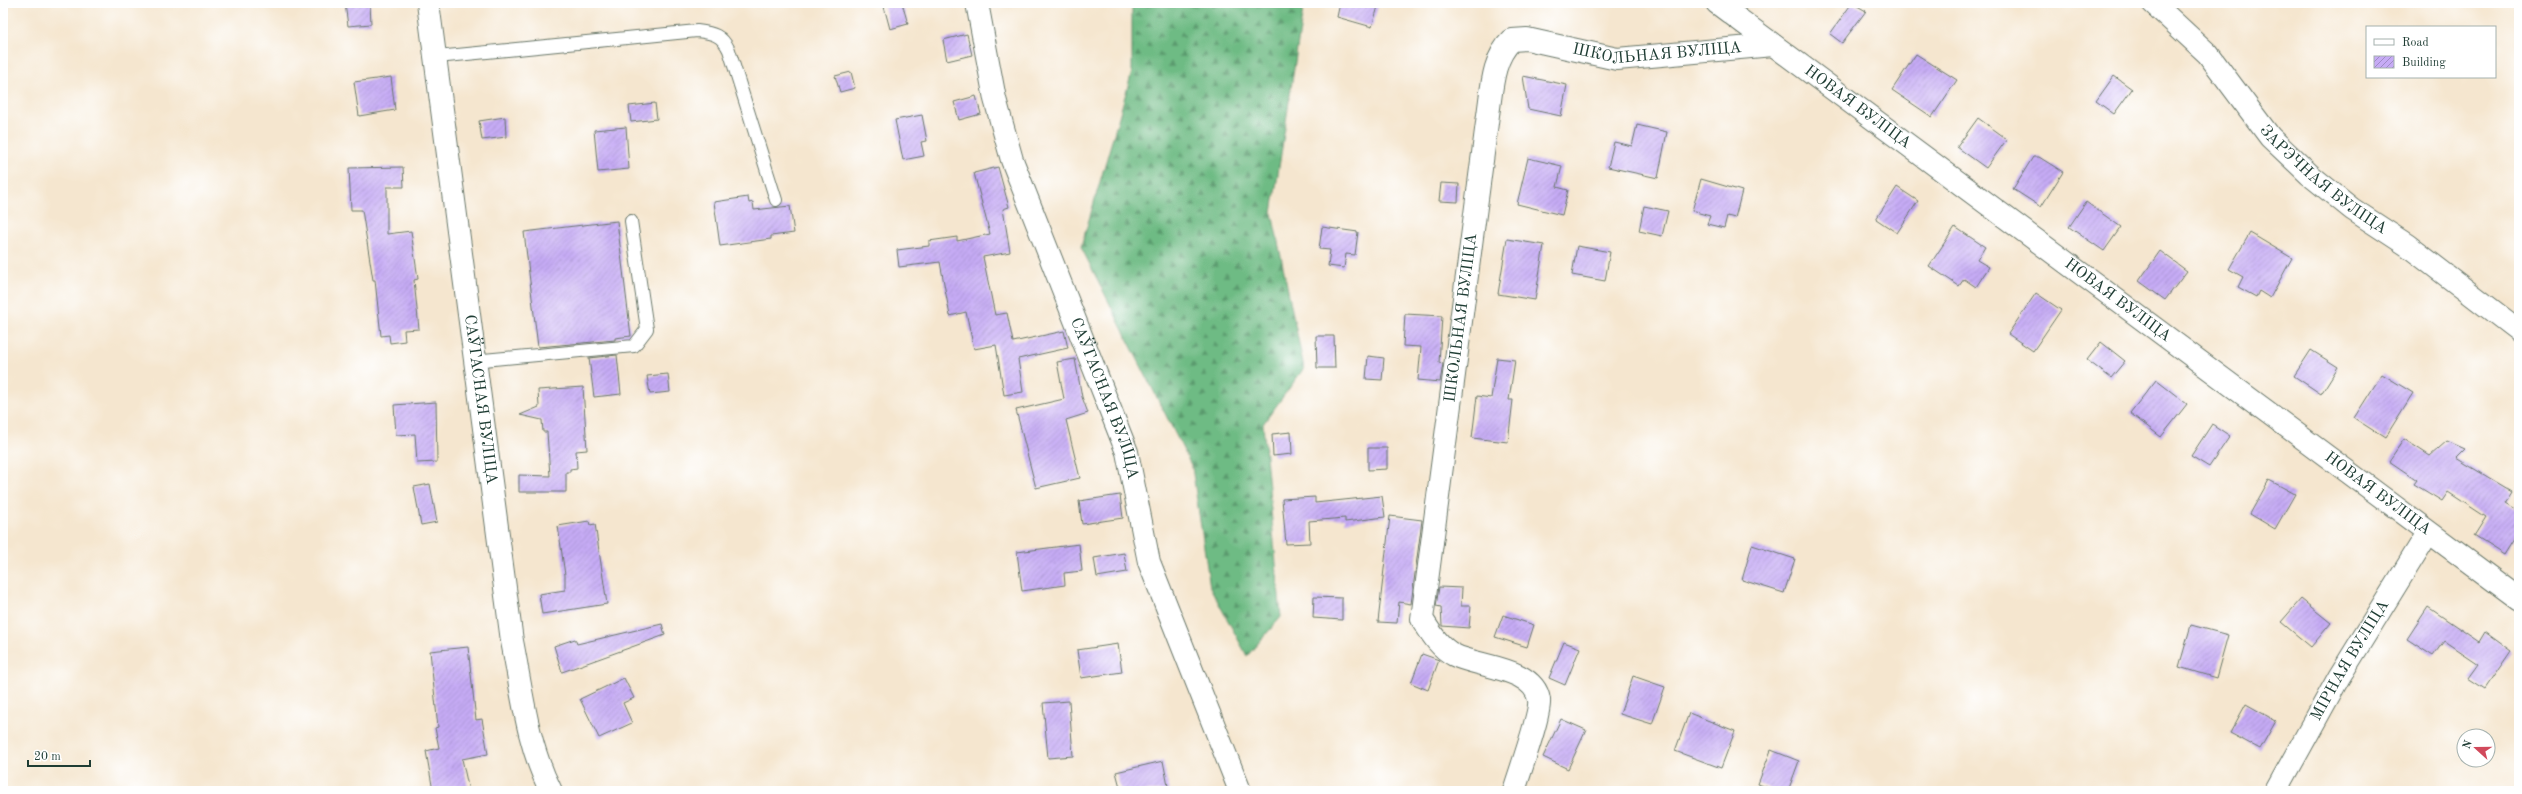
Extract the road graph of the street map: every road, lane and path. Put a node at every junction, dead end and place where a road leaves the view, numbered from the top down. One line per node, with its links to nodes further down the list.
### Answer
1 (428, 3): 6 (street, САЎГАСНАЯ ВУЛІЦА)
2 (977, 3): 14 (street, САЎГАСНАЯ ВУЛІЦА)
3 (1717, 3): 5 (street, НОВАЯ ВУЛІЦА)
4 (2152, 3): 9 (street, ЗАРЭЧНАЯ ВУЛІЦА)
5 (1773, 45): 11 (street, НОВАЯ ВУЛІЦА); 15 (street, ШКОЛЬНАЯ ВУЛІЦА)
6 (437, 56): 7 (lane); 10 (street, САЎГАСНАЯ ВУЛІЦА)
7 (776, 200)
8 (631, 221): 10 (lane)
9 (2519, 331)
10 (473, 361): 13 (street, САЎГАСНАЯ ВУЛІЦА)
11 (2428, 533): 12 (street, НОВАЯ ВУЛІЦА); 16 (street, МІРНАЯ ВУЛІЦА)
12 (2519, 598)
13 (551, 791)
14 (1240, 791)
15 (1514, 791)
16 (2276, 791)

